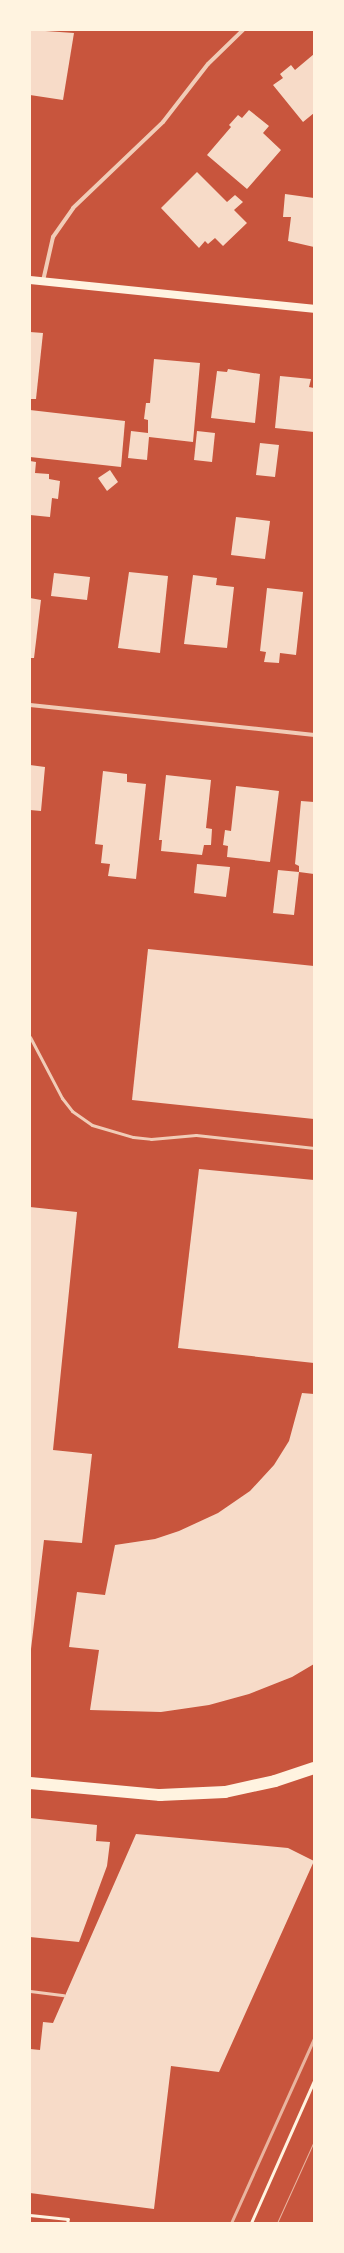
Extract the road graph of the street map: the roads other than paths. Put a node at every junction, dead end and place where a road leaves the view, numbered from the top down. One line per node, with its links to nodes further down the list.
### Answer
1 (242, 30): 3 (street)
2 (30, 280): 3 (main road)
3 (43, 281): 4 (main road)
4 (314, 309)
5 (30, 705): 6 (street)
6 (314, 735)
7 (30, 1037): 8 (lane)
8 (314, 1148)
9 (314, 1768): 10 (highway)
10 (30, 1783)
11 (30, 1991): 12 (lane)
12 (64, 1995)

